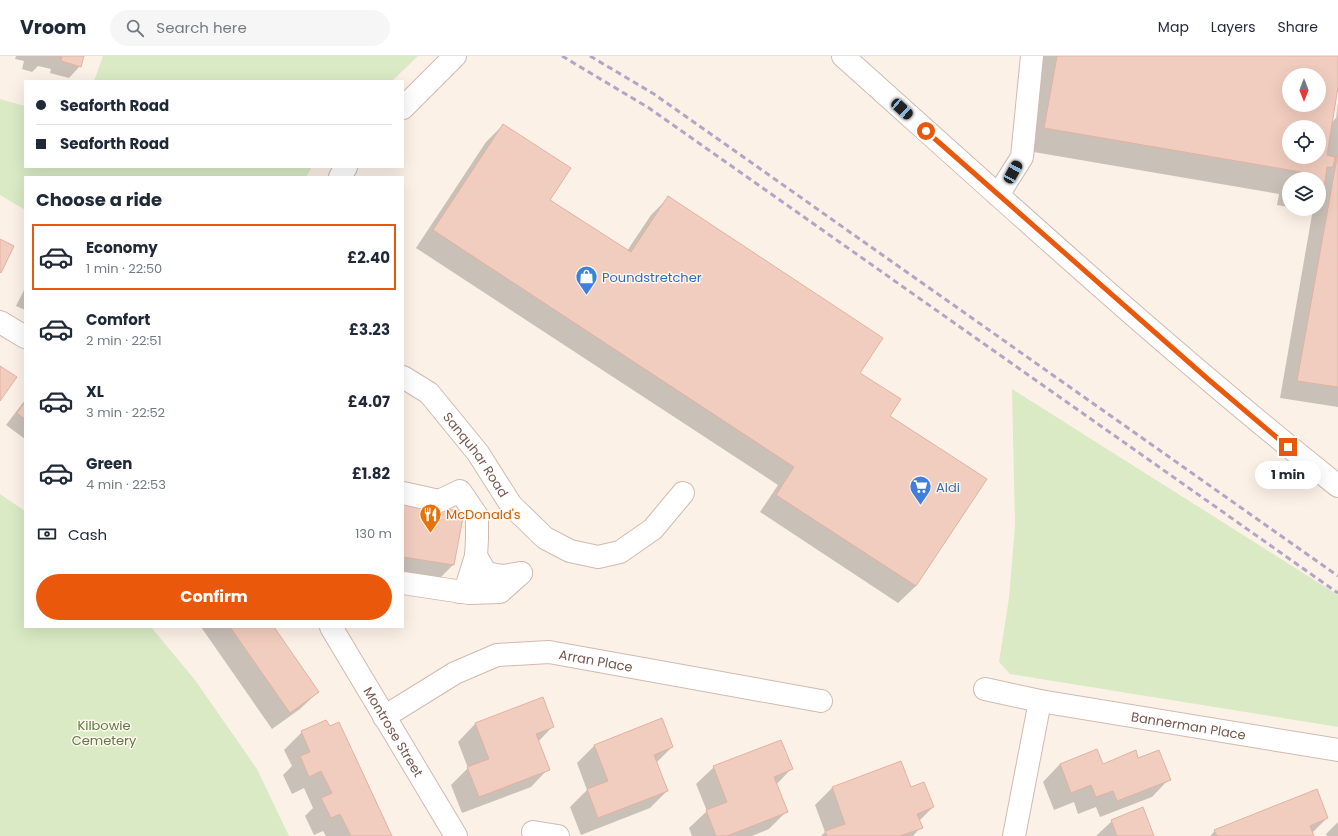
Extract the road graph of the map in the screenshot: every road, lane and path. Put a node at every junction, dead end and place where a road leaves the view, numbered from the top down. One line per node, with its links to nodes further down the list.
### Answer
1 (455, 56): 4 (street)
2 (843, 56): 5 (street)
3 (1032, 56): 5 (street)
4 (404, 107)
5 (998, 195): 9 (street)
6 (0, 322): 7 (street)
7 (24, 336)
8 (404, 378): 11 (street, Sanquhar Road)
9 (1338, 486)
10 (404, 493): 12 (street)
11 (683, 493)
12 (476, 556): 14 (street); 14 (street)
13 (404, 583): 14 (street)
14 (460, 592)
15 (332, 628): 19 (street, Montrose Street)
16 (984, 689): 17 (street, Bannerman Place)
17 (1040, 700): 20 (street, Bannerman Place); 24 (street)
18 (821, 701): 19 (street, Arran Place)
19 (384, 717): 22 (street, Montrose Street)
20 (1338, 750)
21 (533, 832): 23 (street)
22 (456, 836)
23 (558, 836)
24 (1014, 836)

